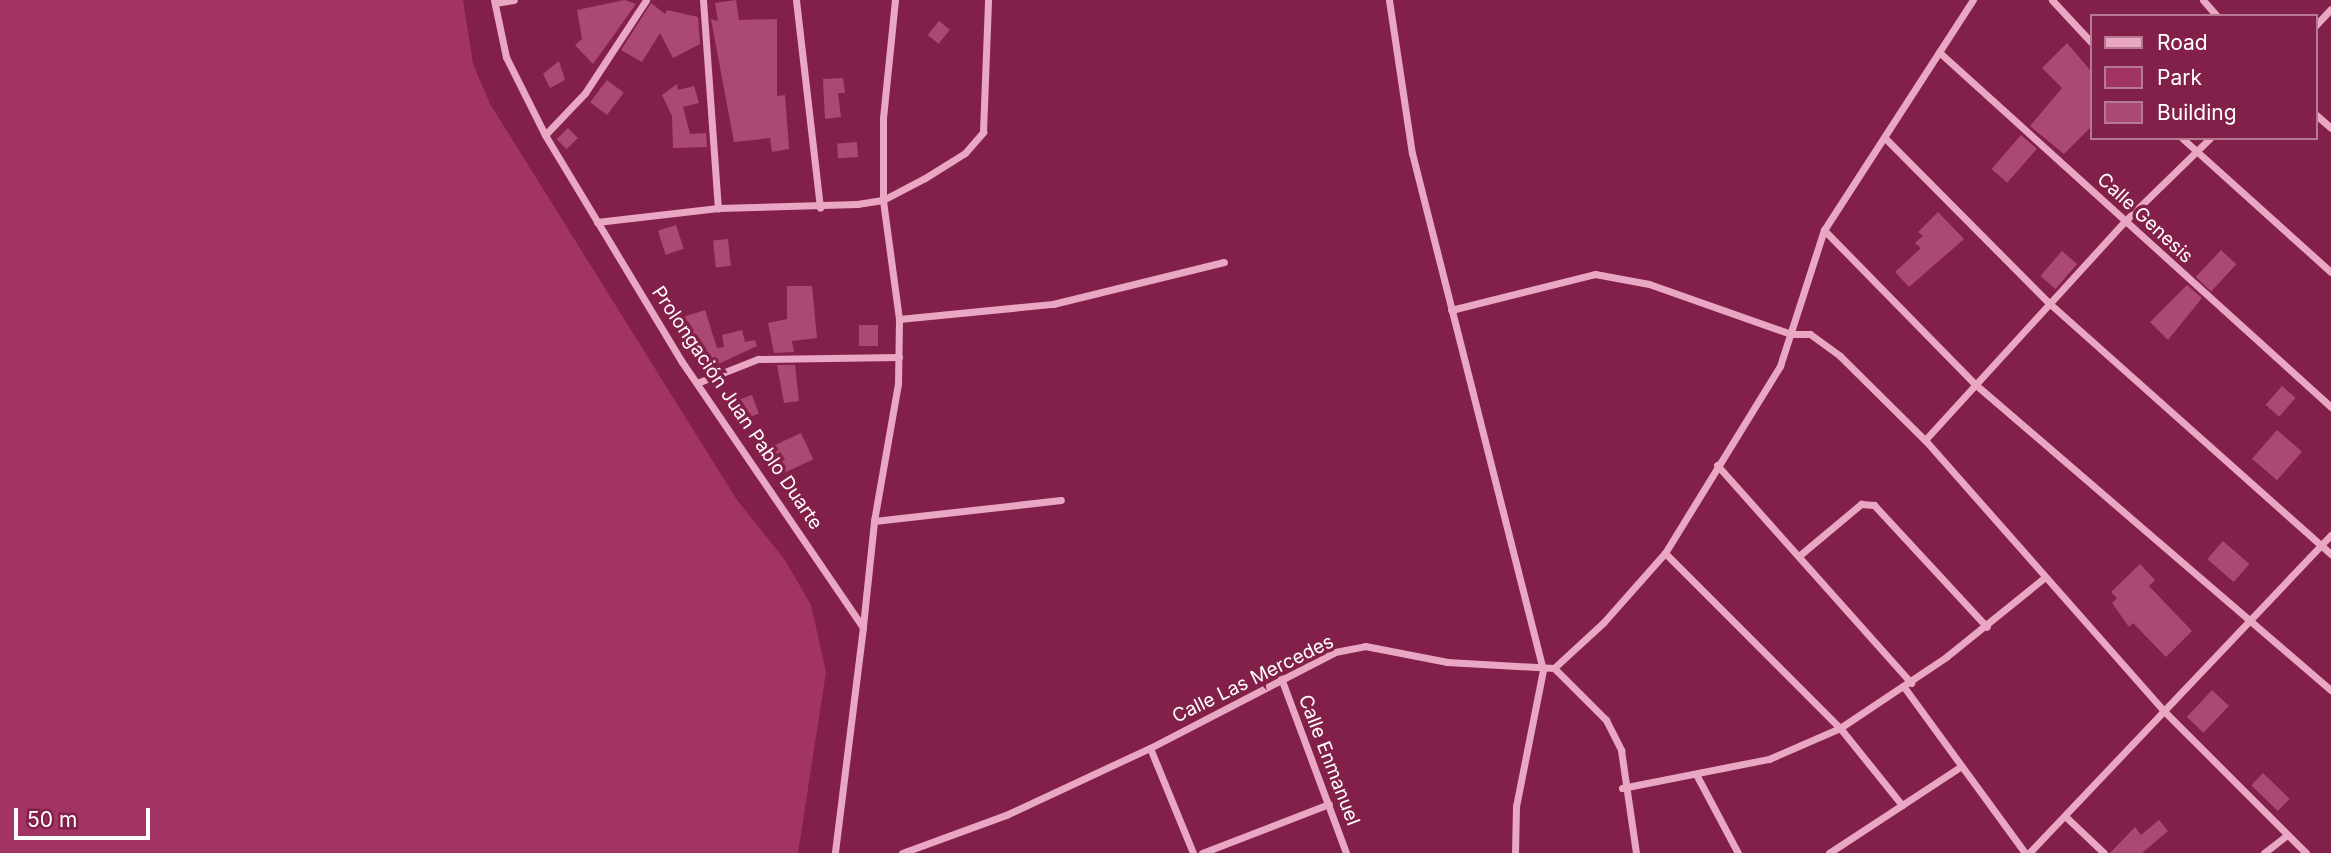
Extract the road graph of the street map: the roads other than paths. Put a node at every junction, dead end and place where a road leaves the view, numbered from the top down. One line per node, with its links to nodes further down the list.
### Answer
1 (514, 0): 11 (street)
2 (646, 0): 19 (street)
3 (703, 0): 25 (street)
4 (796, 0): 26 (street)
5 (895, 0): 24 (street)
6 (988, 0): 24 (street)
7 (1389, 0): 33 (street)
8 (1973, 0): 16 (street)
9 (2052, 0): 15 (street)
10 (2203, 0): 13 (street)
11 (494, 2): 19 (street, Prolongación Juan Pablo Duarte)
12 (2331, 9): 14 (street)
13 (2215, 14)
14 (2317, 24)
15 (2090, 41)
16 (1939, 52): 20 (street); 28 (street, Calle Genesis)
17 (2317, 116): 18 (street)
18 (2331, 128)
19 (545, 135): 27 (street, Prolongación Juan Pablo Duarte)
20 (1885, 138): 29 (street); 32 (street)
21 (2184, 140): 23 (street)
22 (2208, 140): 23 (street)
23 (2196, 152): 28 (street); 31 (street)
24 (883, 200): 26 (street); 34 (street)
25 (718, 208): 26 (street); 27 (street)
26 (820, 208)
27 (597, 222): 37 (street, Prolongación Juan Pablo Duarte)
28 (2124, 222): 32 (street); 39 (street, Calle Genesis)
29 (1824, 230): 35 (street); 38 (street)
30 (1224, 262): 34 (street)
31 (2331, 272)
32 (2049, 303): 38 (street); 45 (street)
33 (1451, 310): 35 (street); 54 (street)
34 (899, 319): 36 (street)
35 (1791, 334): 40 (street); 41 (street)
36 (899, 357): 37 (street); 43 (street)
37 (697, 383): 51 (street, Prolongación Juan Pablo Duarte)
38 (1976, 386): 40 (street); 50 (street)
39 (2331, 407)
40 (1925, 440): 49 (street)
41 (1717, 465): 46 (street); 48 (street)
42 (1061, 500): 43 (street)
43 (874, 521): 51 (street)
44 (2331, 535): 45 (street)
45 (2322, 546): 47 (street); 50 (street)
46 (1664, 553): 53 (street); 59 (street)
47 (2331, 554)
48 (1800, 555): 52 (street); 56 (street)
49 (2044, 578): 52 (street); 58 (street)
50 (2255, 620): 57 (street); 58 (street)
51 (863, 627): 68 (street)
52 (1987, 627): 56 (street)
53 (1554, 668): 54 (street, Calle Las Mercedes); 63 (street)
54 (1543, 670): 55 (street, Calle Las Mercedes); 73 (street)
55 (1281, 678): 60 (street, Calle Las Mercedes); 64 (street, Calle Enmanuel)
56 (1908, 685): 59 (street); 61 (street)
57 (2331, 690)
58 (2163, 710): 66 (street); 67 (street)
59 (1840, 728): 62 (street); 65 (street)
60 (1150, 748): 69 (street, Calle Las Mercedes); 70 (street)
61 (1960, 767): 65 (street); 77 (street)
62 (1697, 776): 63 (street); 75 (street)
63 (1622, 788): 74 (street)
64 (1329, 804): 71 (street); 72 (street, Calle Enmanuel)
65 (1902, 805): 76 (street)
66 (2066, 817): 77 (street); 78 (street)
67 (2287, 835): 79 (street); 80 (street)
68 (835, 853)
69 (902, 853)
70 (1193, 853)
71 (1202, 853)
72 (1346, 853)
73 (1516, 853)
74 (1636, 853)
75 (1738, 853)
76 (1829, 853)
77 (2027, 853)
78 (2104, 853)
79 (2264, 853)
80 (2306, 853)

